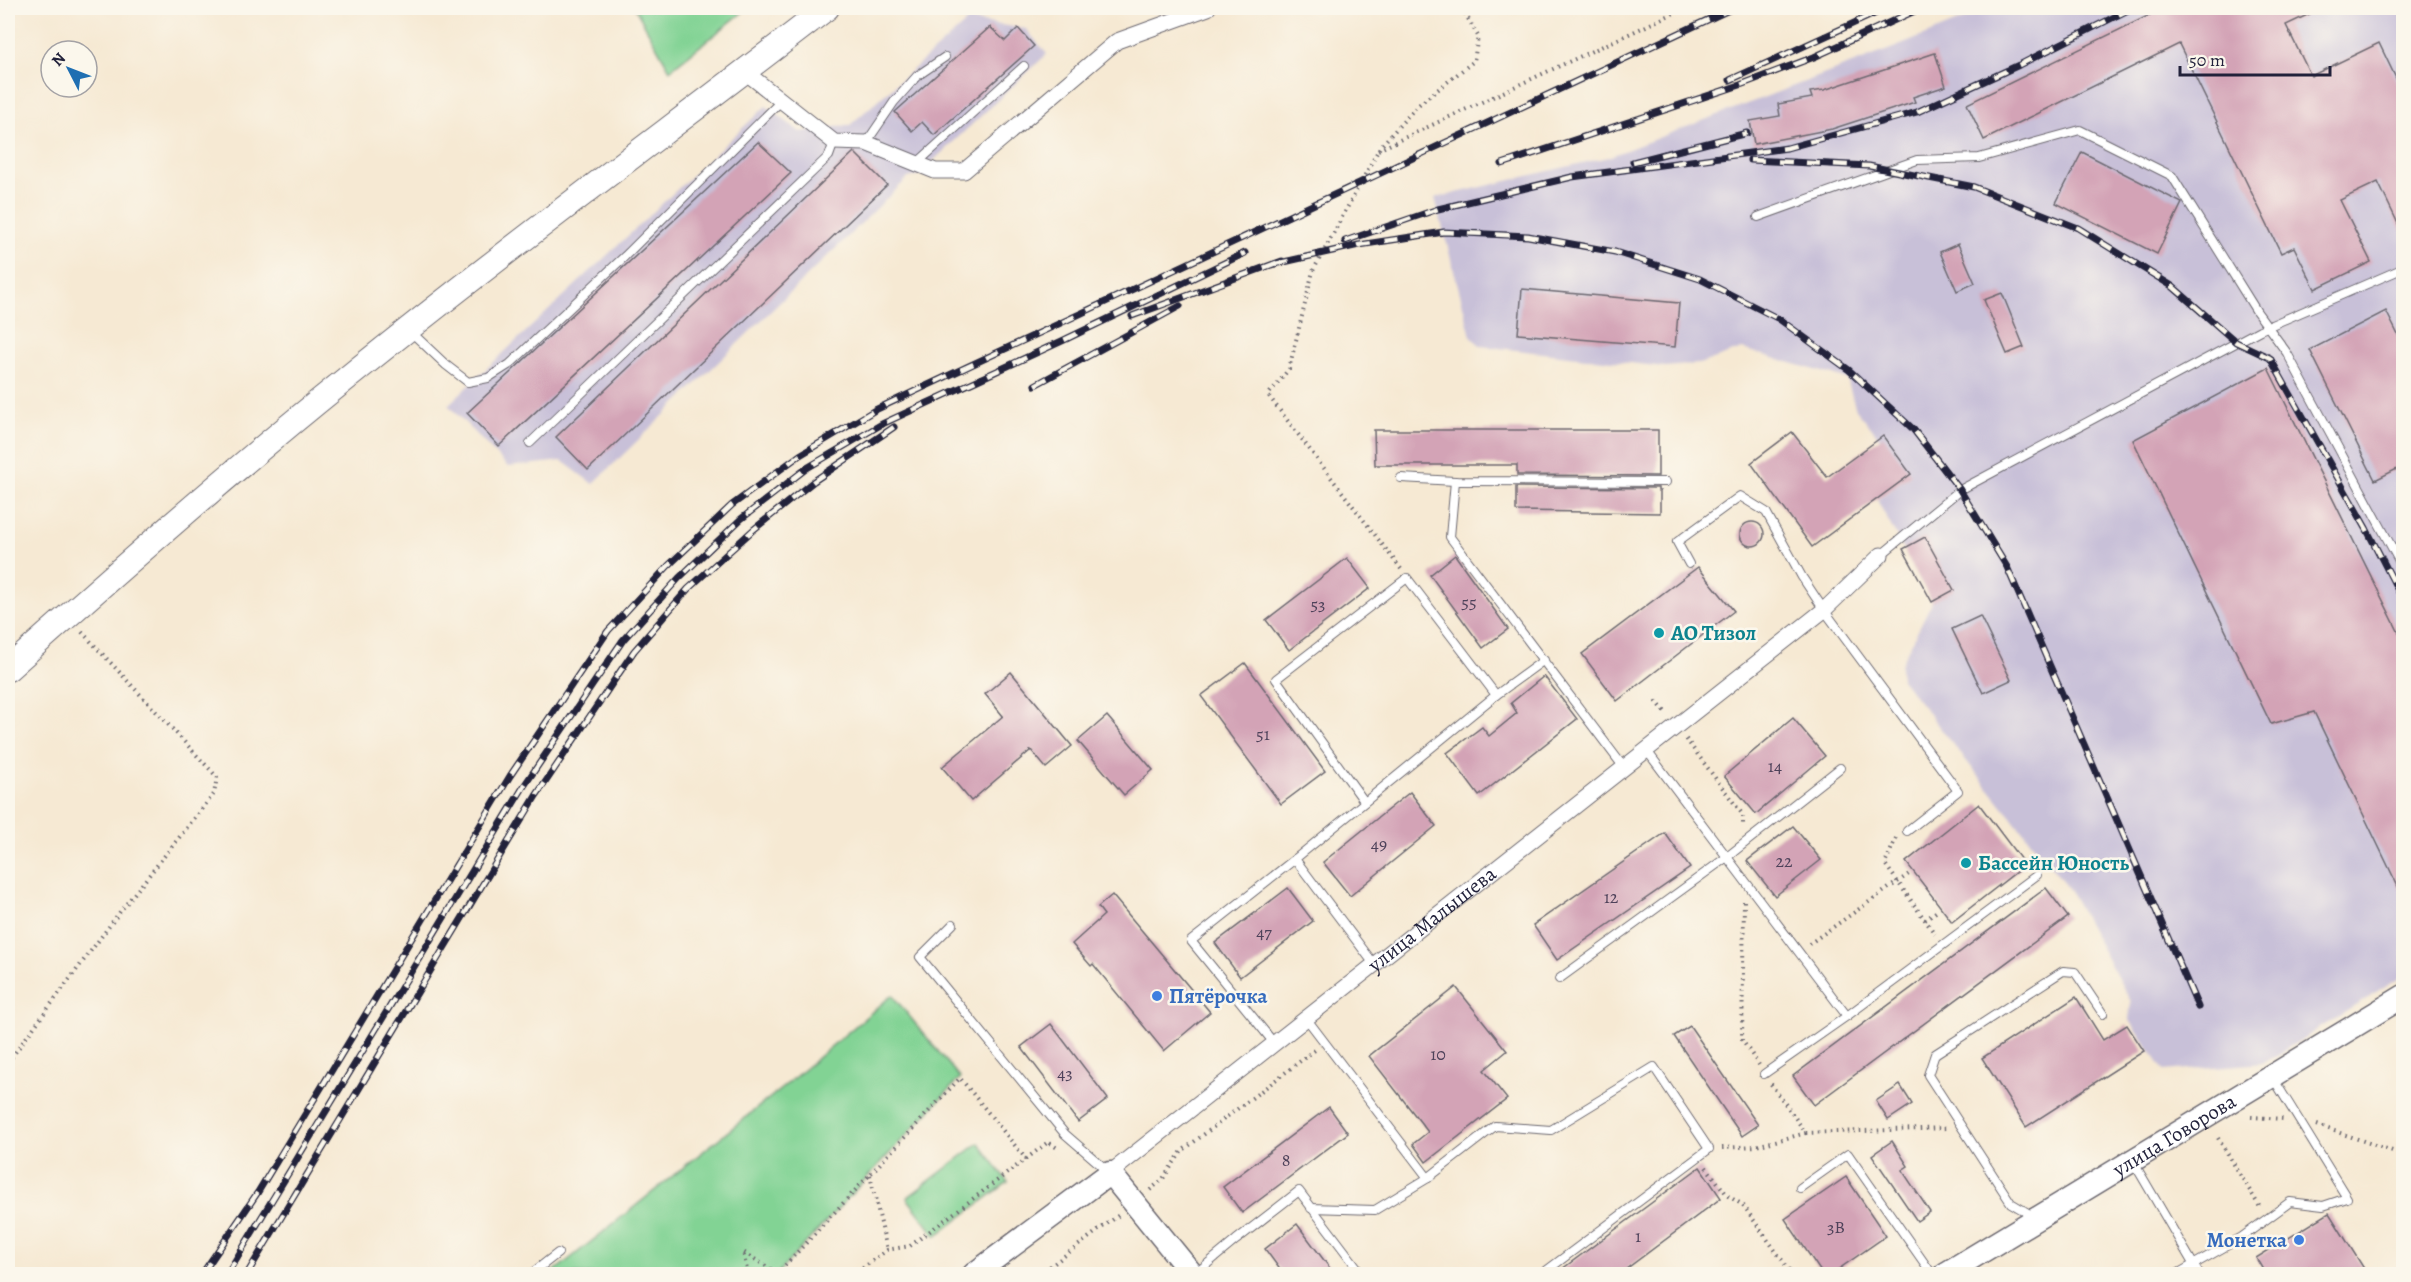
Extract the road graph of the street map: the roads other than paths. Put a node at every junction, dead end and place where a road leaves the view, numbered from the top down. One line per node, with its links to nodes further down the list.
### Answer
1 (827, 8): 5 (main road)
2 (1208, 8): 9 (street)
3 (945, 57): 8 (lane)
4 (1024, 66): 9 (lane)
5 (744, 71): 6 (street); 13 (main road)
6 (782, 100): 7 (street); 13 (lane)
7 (834, 142): 8 (street); 14 (lane)
8 (866, 143): 9 (street)
9 (916, 164)
10 (1758, 217): 12 (lane)
11 (2403, 268): 12 (lane)
12 (2267, 326): 18 (lane); 20 (lane)
13 (409, 330): 23 (main road)
14 (530, 443)
15 (1401, 478): 16 (lane)
16 (1455, 481): 17 (lane); 22 (lane)
17 (1666, 482)
18 (1881, 555): 21 (street, улица Малышева)
19 (1689, 564): 21 (lane)
20 (2403, 570)
21 (1824, 610): 25 (street, улица Малышева); 29 (lane)
22 (1544, 660): 24 (lane); 27 (lane)
23 (8, 669)
24 (1496, 695): 28 (lane); 28 (lane)
25 (1647, 751): 27 (street, улица Малышева); 30 (lane)
26 (1840, 768): 30 (lane)
27 (1625, 769): 34 (street, улица Малышева)
28 (1364, 801): 31 (lane)
29 (1907, 831)
30 (1727, 857): 35 (lane); 38 (lane)
31 (1294, 858): 34 (lane); 40 (lane)
32 (2037, 875): 38 (lane)
33 (953, 924): 44 (lane)
34 (1374, 964): 39 (street, улица Малышева)
35 (1559, 979)
36 (2403, 996): 42 (main road, улица Говорова)
37 (2103, 1014): 48 (lane)
38 (1847, 1016): 41 (lane)
39 (1306, 1018): 40 (street, улица Малышева); 45 (lane)
40 (1274, 1043): 44 (street, улица Малышева)
41 (1764, 1074)
42 (2272, 1076): 43 (main road, улица Говорова); 50 (lane)
43 (2133, 1161): 48 (main road, улица Говорова); 50 (lane)
44 (1110, 1173): 52 (main road, улица Малышева); 53 (main road)
45 (1428, 1178): 47 (lane); 55 (lane)
46 (1800, 1188): 56 (lane)
47 (1311, 1208): 53 (lane); 54 (lane)
48 (2038, 1218): 57 (main road, улица Говорова)
49 (558, 1253): 51 (lane)
50 (2193, 1265): 58 (lane); 59 (lane)
51 (531, 1275)
52 (974, 1275)
53 (1194, 1275)
54 (1362, 1275)
55 (1542, 1275)
56 (1932, 1275)
57 (1945, 1275)
58 (2177, 1275)
59 (2199, 1275)

